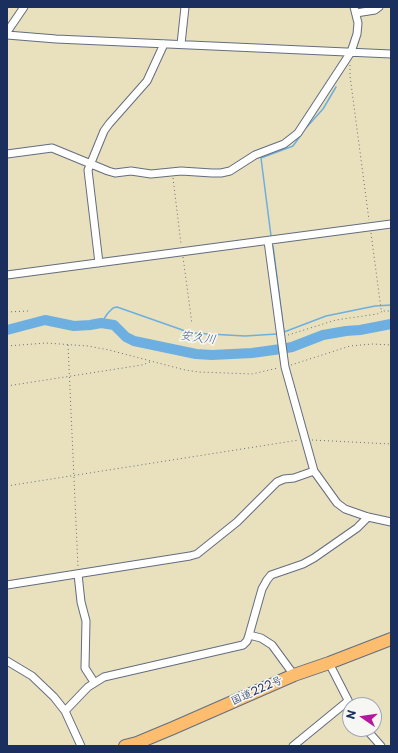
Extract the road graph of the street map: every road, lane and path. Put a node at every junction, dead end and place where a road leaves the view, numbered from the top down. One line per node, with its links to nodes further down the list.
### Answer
1 (24, 7): 5 (street)
2 (185, 7): 7 (street)
3 (379, 7): 4 (street)
4 (355, 10): 8 (street)
5 (7, 34): 6 (street)
6 (164, 44): 7 (street); 11 (street)
7 (181, 44): 8 (street)
8 (351, 52): 9 (street); 12 (street); 14 (path)
9 (391, 54)
10 (7, 154): 11 (street)
11 (91, 164): 12 (street); 17 (street)
12 (172, 171): 16 (path)
13 (391, 224): 14 (street)
14 (370, 227): 15 (street); 20 (path)
15 (268, 241): 16 (street); 24 (street)
16 (182, 252): 17 (street); 23 (path)
17 (98, 263): 18 (street)
18 (7, 275)
19 (28, 310): 22 (path)
20 (384, 311): 21 (path); 24 (path)
21 (391, 311)
22 (7, 312)
23 (192, 324)
24 (281, 337): 29 (street)
25 (68, 345): 27 (path); 28 (path); 30 (path)
26 (391, 345): 29 (path)
27 (7, 346)
28 (151, 361): 29 (path); 30 (path)
29 (285, 367): 32 (street)
30 (70, 376): 31 (path); 35 (path)
31 (7, 386)
32 (306, 439): 33 (path); 34 (street); 35 (path)
33 (391, 444)
34 (314, 471): 37 (street); 39 (street)
35 (74, 475): 36 (path); 39 (path)
36 (7, 486)
37 (368, 517): 38 (street); 41 (street)
38 (391, 522)
39 (78, 574): 40 (street); 46 (street)
40 (7, 585)
41 (249, 634): 45 (street); 46 (street)
42 (391, 639): 44 (highway, 国道222号)
43 (7, 661): 49 (street)
44 (329, 663): 45 (highway, 国道222号); 47 (street)
45 (294, 675): 51 (highway, 国道222号)
46 (94, 682): 49 (street)
47 (346, 697)
48 (342, 708): 52 (street)
49 (65, 711): 50 (street)
50 (81, 746)
51 (124, 746)
52 (293, 746)

